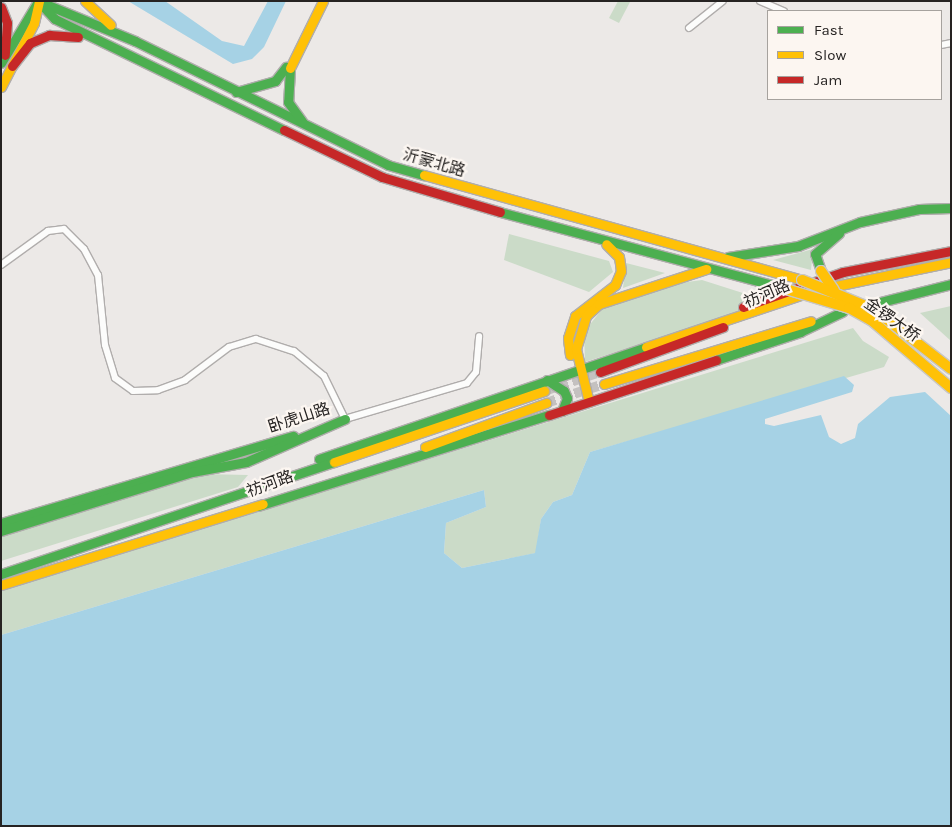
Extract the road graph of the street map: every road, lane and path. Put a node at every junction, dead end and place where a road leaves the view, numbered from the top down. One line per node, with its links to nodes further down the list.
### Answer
1 (38, 1): 10 (main road, 沂蒙北路); 11 (main road, 沂蒙北路); 12 (main road); 13 (main road)
2 (85, 1): 10 (main road)
3 (318, 1): 14 (main road)
4 (323, 1): 14 (main road)
5 (723, 1): 9 (street)
6 (760, 1): 8 (street)
7 (1, 7): 12 (main road)
8 (782, 10)
9 (689, 28)
10 (135, 41): 16 (main road, 沂蒙北路)
11 (120, 52): 13 (main road); 19 (main road, 沂蒙北路)
12 (3, 59)
13 (12, 66): 15 (main road)
14 (288, 68): 16 (main road); 17 (main road)
15 (1, 87)
16 (236, 92): 17 (main road, 沂蒙北路)
17 (306, 126): 22 (main road, 沂蒙北路)
18 (951, 210): 22 (main road); 31 (main road, bridge)
19 (604, 242): 25 (main road, 沂蒙北路); 37 (main road)
20 (951, 251): 35 (main road)
21 (951, 255): 26 (main road)
22 (725, 258): 31 (main road, 沂蒙北路, bridge)
23 (951, 262): 26 (main road, 祊河路)
24 (1, 265): 46 (street)
25 (707, 269): 28 (main road, 沂蒙北路); 37 (main road)
26 (896, 274): 30 (main road, 祊河路)
27 (951, 284): 32 (main road)
28 (776, 286): 41 (main road, 金锣大桥, bridge)
29 (951, 290): 32 (main road)
30 (812, 291): 35 (main road); 38 (main road, 祊河路)
31 (838, 292): 36 (main road, 金锣大桥, bridge)
32 (894, 298): 33 (main road)
33 (842, 312): 40 (main road); 43 (main road)
34 (479, 336): 46 (street)
35 (665, 340): 37 (main road)
36 (951, 369)
37 (579, 371): 39 (main road); 43 (main road)
38 (600, 372)
39 (547, 380): 45 (main road); 47 (main road)
40 (604, 384)
41 (951, 388)
42 (544, 391): 47 (main road, 祊河路)
43 (589, 402): 45 (main road)
44 (546, 403): 48 (main road, 祊河路)
45 (562, 411): 48 (main road)
46 (345, 419): 49 (main road, 卧虎山路); 50 (main road, 卧虎山路)
47 (272, 481): 51 (main road, 祊河路)
48 (258, 506): 52 (main road, 祊河路)
49 (1, 523)
50 (1, 531)
51 (1, 574)
52 (1, 585)

